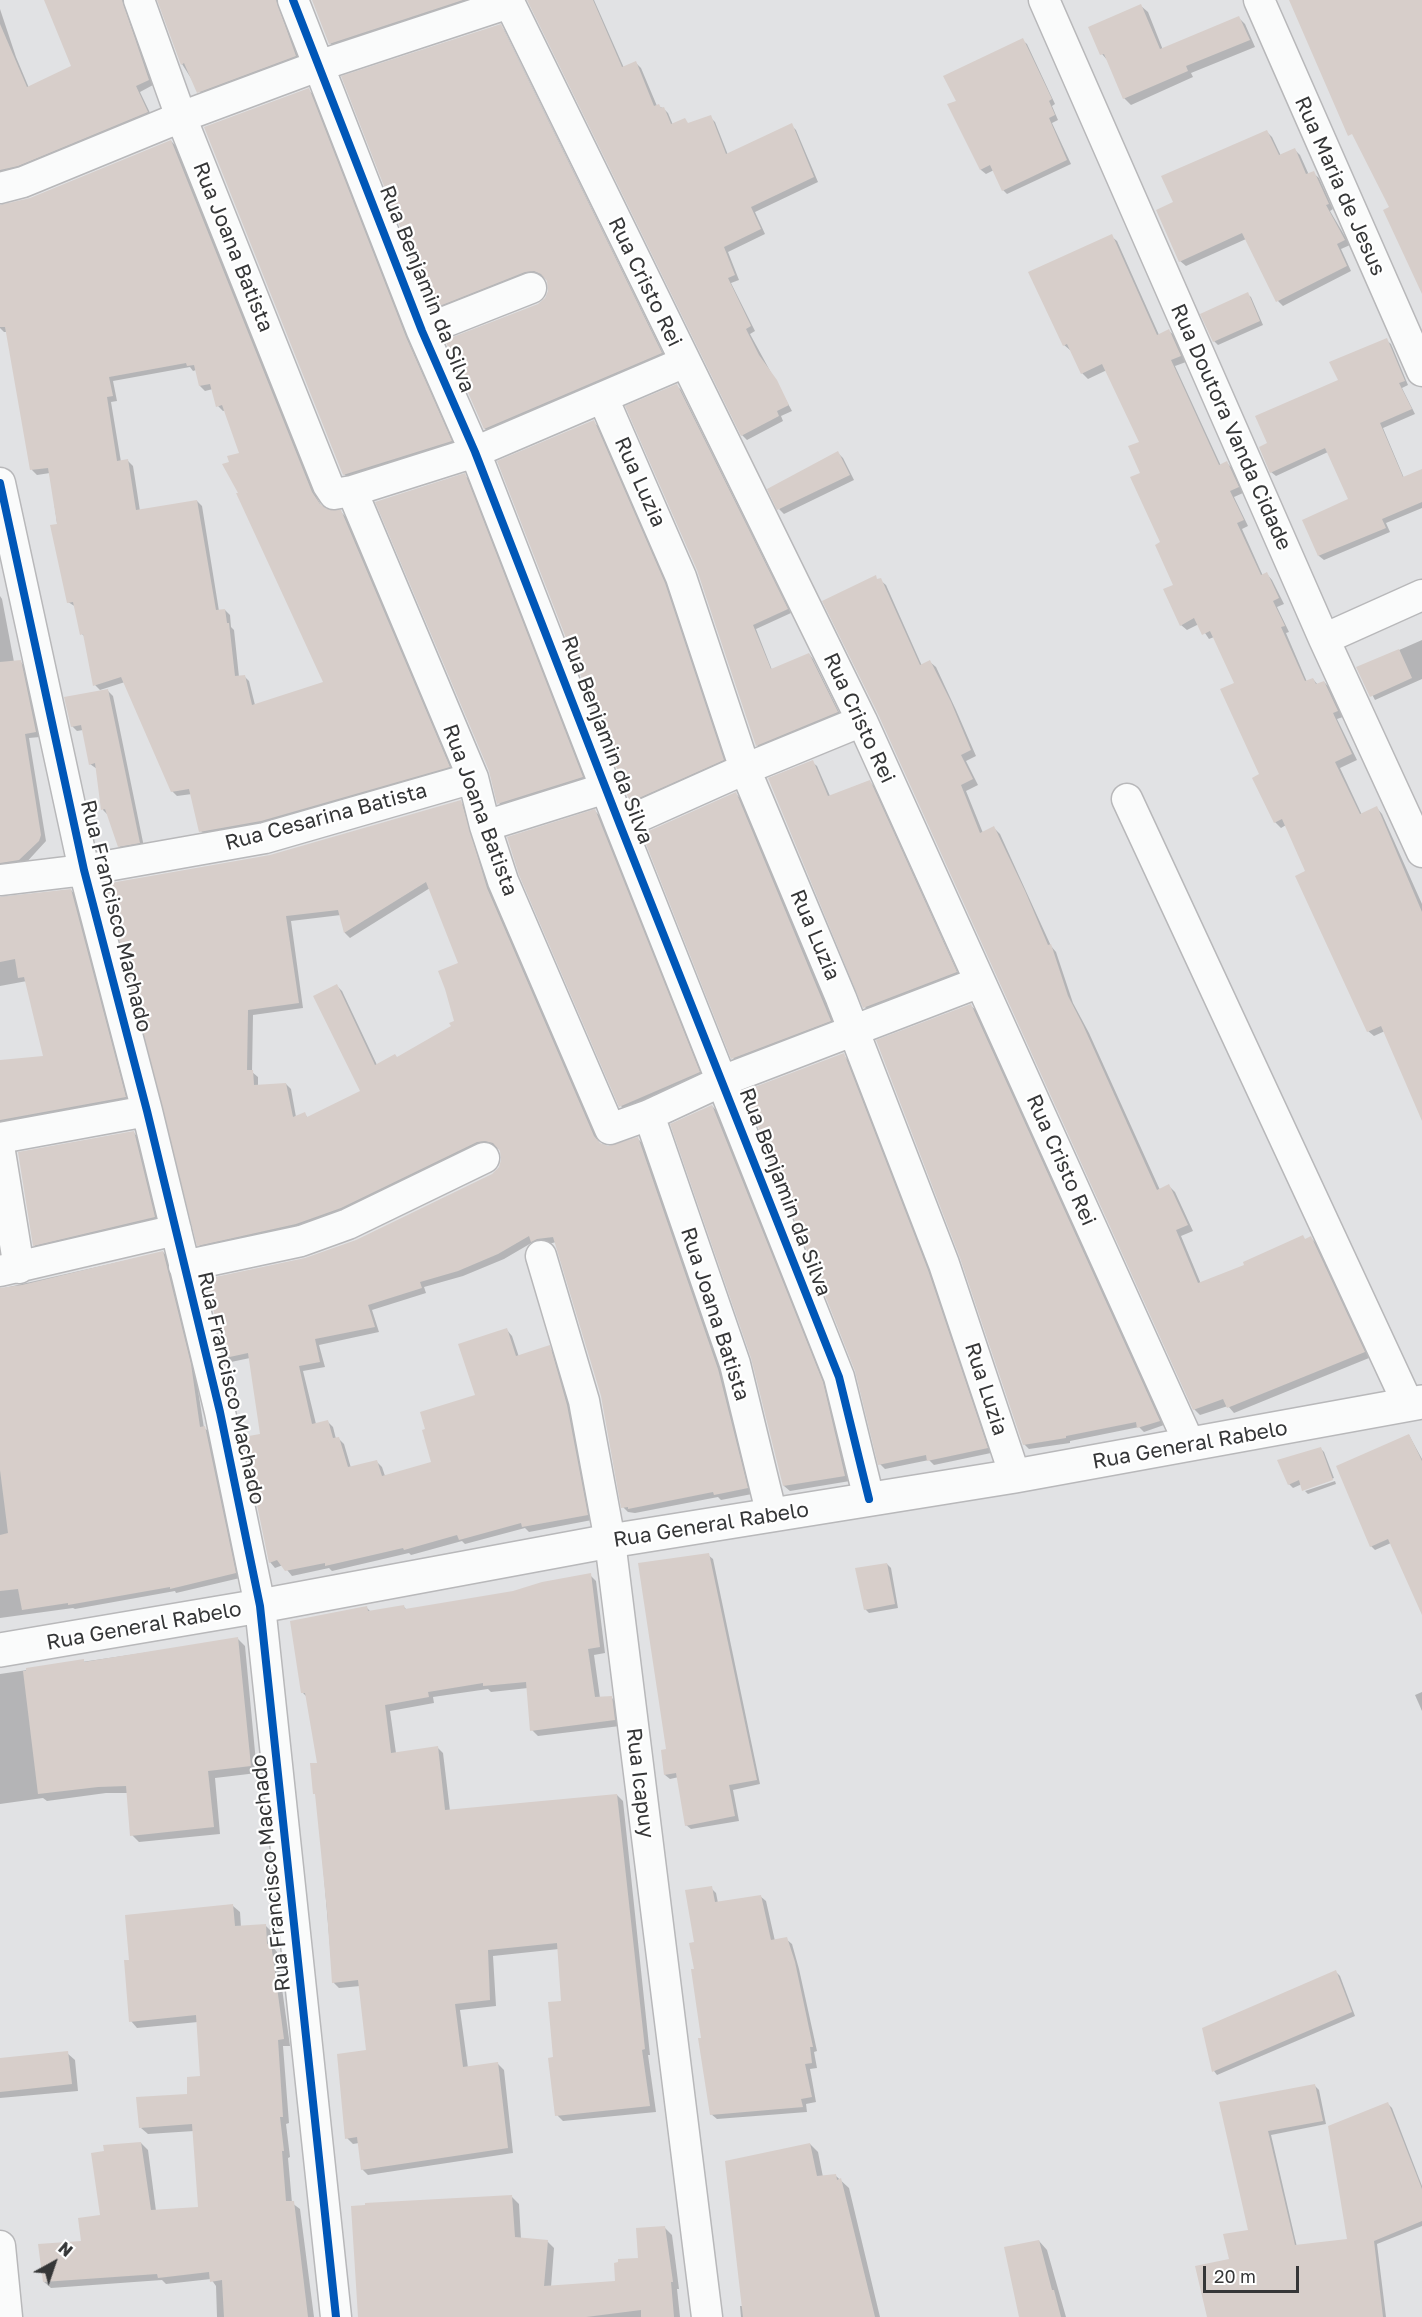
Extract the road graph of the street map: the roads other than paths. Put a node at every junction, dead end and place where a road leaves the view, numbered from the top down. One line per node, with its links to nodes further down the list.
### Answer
1 (139, 0): 7 (street, Rua Joana Batista)
2 (293, 0): 6 (street, Rua Benjamin da Silva)
3 (1044, 0): 18 (street, Rua Doutora Vanda Cidade)
4 (1259, 0): 12 (street, Rua Maria de Jesus)
5 (509, 2): 6 (street); 11 (street, Rua Cristo Rei)
6 (318, 66): 7 (street); 10 (street, Rua Benjamin da Silva)
7 (181, 117): 8 (street); 16 (street, Rua Joana Batista)
8 (0, 188)
9 (531, 288): 10 (street)
10 (422, 331): 14 (street, Rua Benjamin da Silva)
11 (684, 362): 13 (street); 19 (street, Rua Cristo Rei)
12 (1422, 371)
13 (603, 398): 14 (street); 20 (street, Rua Luzia)
14 (475, 452): 16 (street); 22 (street, Rua Benjamin da Silva)
15 (0, 483): 27 (street, Rua Francisco Machado)
16 (342, 491): 21 (street, Rua Joana Batista)
17 (1422, 595): 18 (street)
18 (1324, 639): 26 (street, Rua Doutora Vanda Cidade)
19 (861, 721): 20 (street); 29 (street, Rua Cristo Rei)
20 (745, 769): 24 (street); 30 (street, Rua Luzia)
21 (473, 778): 25 (street, Rua Joana Batista); 27 (street, Rua Cesarina Batista)
22 (606, 788): 24 (street, Rua Benjamin da Silva); 25 (street)
23 (1127, 799): 41 (street)
24 (620, 825): 31 (street, Rua Benjamin da Silva)
25 (485, 826): 33 (street, Rua Joana Batista)
26 (1422, 852)
27 (84, 870): 28 (street, Rua Cesarina Batista); 32 (street, Rua Francisco Machado)
28 (0, 880)
29 (980, 982): 30 (street); 42 (street, Rua Cristo Rei)
30 (853, 1030): 31 (street); 43 (street, Rua Luzia)
31 (722, 1081): 33 (street); 44 (street, Rua Benjamin da Silva)
32 (147, 1111): 34 (street); 37 (street, Rua Francisco Machado)
33 (649, 1115): 45 (street, Rua Joana Batista)
34 (0, 1138)
35 (0, 1152): 40 (street)
36 (484, 1158): 39 (street)
37 (176, 1230): 39 (street, Rua Francisco Machado); 40 (street)
38 (541, 1256): 46 (street, Rua Icapuy)
39 (184, 1266): 47 (street, Rua Francisco Machado)
40 (10, 1270)
41 (1415, 1403): 42 (street, Rua General Rabelo)
42 (1190, 1445): 43 (street, Rua General Rabelo)
43 (1014, 1476): 44 (street, Rua General Rabelo)
44 (869, 1499): 45 (street, Rua General Rabelo)
45 (772, 1516): 46 (street, Rua General Rabelo)
46 (610, 1541): 47 (street, Rua General Rabelo); 52 (street, Rua Icapuy)
47 (260, 1606): 48 (street, Rua General Rabelo); 51 (street, Rua Francisco Machado)
48 (0, 1650)
49 (0, 2246): 50 (street)
50 (7, 2317)
51 (336, 2317)
52 (707, 2317)

